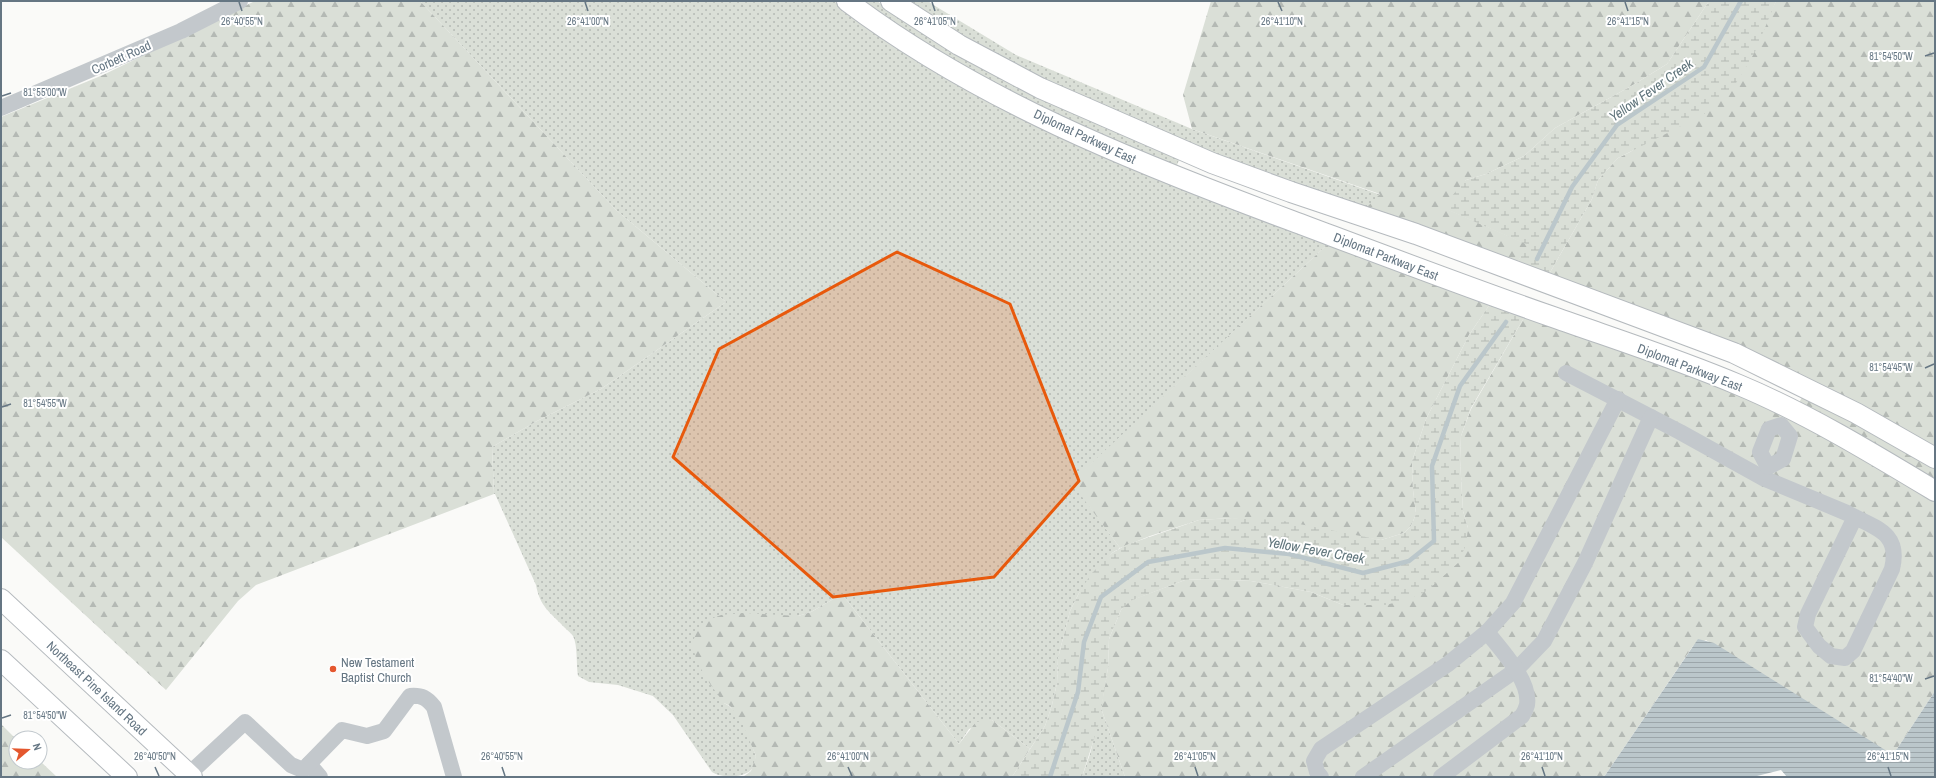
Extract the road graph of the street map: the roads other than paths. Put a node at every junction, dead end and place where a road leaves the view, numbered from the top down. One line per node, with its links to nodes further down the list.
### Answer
1 (240, 1): 4 (street, Corbett Road)
2 (847, 1): 6 (main road, Diplomat Parkway East)
3 (891, 1): 5 (main road, Diplomat Parkway East)
4 (1, 108)
5 (1199, 157): 6 (main road); 8 (main road, Diplomat Parkway East)
6 (1190, 181): 11 (main road, Diplomat Parkway East)
7 (1566, 373): 9 (street)
8 (1799, 385): 11 (main road); 12 (main road, Diplomat Parkway East)
9 (1618, 399): 10 (street); 17 (street)
10 (1651, 416): 13 (street); 19 (street)
11 (1785, 417): 13 (street); 13 (street); 14 (main road, Diplomat Parkway East)
12 (1935, 458)
13 (1765, 472): 15 (street)
14 (1935, 491)
15 (1855, 517): 15 (street)
16 (1, 599): 21 (main road, Northeast Pine Island Road)
17 (1487, 632): 19 (street); 25 (street)
18 (1, 660): 22 (main road)
19 (1516, 670): 26 (street); 27 (street)
20 (309, 764): 21 (street); 23 (street); 24 (street)
21 (191, 776)
22 (127, 777)
23 (320, 777)
24 (454, 777)
25 (1320, 777)
26 (1363, 777)
27 (1441, 777)

